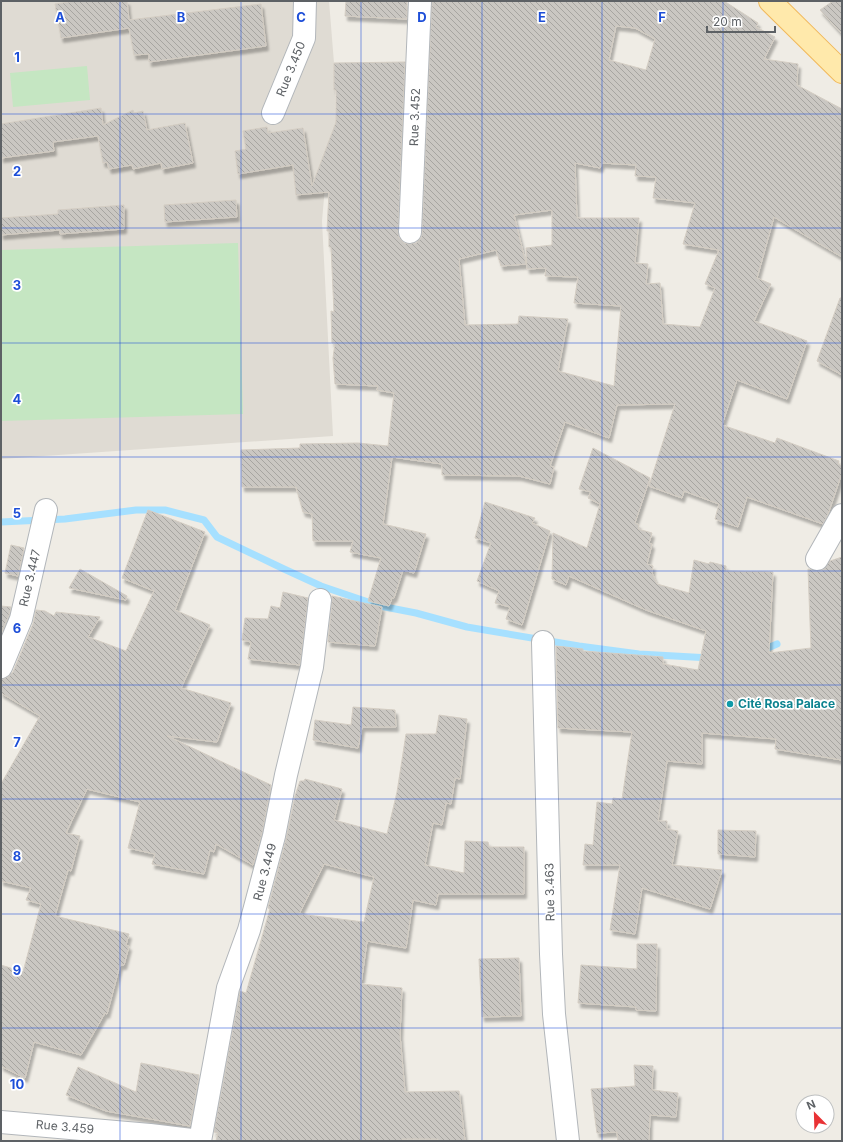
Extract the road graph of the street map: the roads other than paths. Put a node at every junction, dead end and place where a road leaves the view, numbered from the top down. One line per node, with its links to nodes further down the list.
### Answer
1 (305, 1): 5 (street, Rue 3.450)
2 (420, 1): 6 (street, Rue 3.452)
3 (770, 1): 4 (main road)
4 (842, 72)
5 (273, 113)
6 (410, 232)
7 (46, 510): 12 (street, Rue 3.447)
8 (842, 515): 9 (street)
9 (817, 559)
10 (320, 600): 14 (street, Rue 3.449)
11 (543, 642): 15 (street, Rue 3.463)
12 (1, 667)
13 (1, 1122): 14 (street, Rue 3.459)
14 (200, 1141)
15 (568, 1141)

